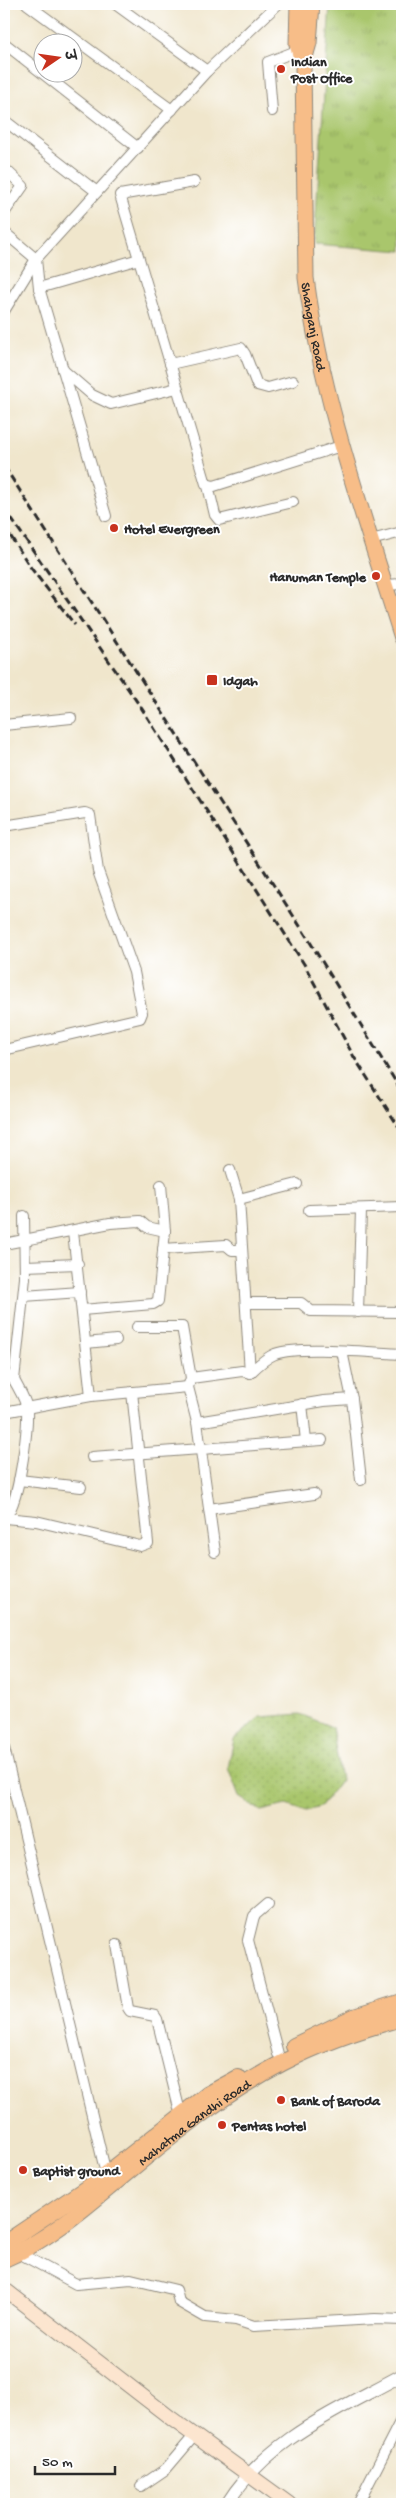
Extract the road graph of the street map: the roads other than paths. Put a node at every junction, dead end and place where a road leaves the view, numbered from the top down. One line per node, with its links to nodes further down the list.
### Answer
1 (27, 4): 10 (street)
2 (116, 4): 9 (street)
3 (278, 4): 9 (street)
4 (298, 4): 7 (main road, Shahganj Road)
5 (312, 4): 8 (main road)
6 (4, 43): 13 (street)
7 (299, 50): 8 (main road, Shahganj Road); 11 (street)
8 (303, 65): 27 (main road, Shahganj Road)
9 (207, 71): 10 (street)
10 (172, 110): 13 (street)
11 (272, 111)
12 (4, 120): 16 (street)
13 (138, 148): 16 (street)
14 (4, 168): 17 (street)
15 (194, 182): 20 (street)
16 (97, 192): 19 (street)
17 (4, 213)
18 (4, 232): 19 (street)
19 (36, 259): 21 (street); 22 (street)
20 (139, 259): 21 (street); 23 (street)
21 (39, 288): 24 (street)
22 (4, 311)
23 (170, 364): 25 (street); 26 (street)
24 (63, 369): 26 (street); 30 (street)
25 (293, 381)
26 (177, 388): 28 (street)
27 (341, 446): 28 (street); 32 (main road, Shahganj Road)
28 (208, 486): 29 (street)
29 (293, 502)
30 (106, 516)
31 (402, 532): 32 (street)
32 (371, 540): 34 (main road, Shahganj Road)
33 (402, 584): 34 (street)
34 (385, 585): 35 (main road, Shahganj Road)
35 (402, 638)
36 (71, 718): 37 (street)
37 (4, 725)
38 (4, 826): 39 (street)
39 (4, 1050)
40 (230, 1170): 43 (street)
41 (297, 1184): 43 (street)
42 (162, 1185): 48 (street)
43 (239, 1199): 53 (street)
44 (402, 1207): 46 (street)
45 (309, 1210): 46 (street)
46 (361, 1210): 60 (street)
47 (24, 1216): 50 (street)
48 (165, 1231): 49 (street); 52 (street)
49 (73, 1232): 50 (street); 54 (street)
50 (26, 1239): 51 (street); 55 (street)
51 (4, 1244)
52 (163, 1249): 53 (street); 59 (street)
53 (242, 1250): 58 (street)
54 (78, 1264): 55 (street); 56 (street)
55 (25, 1266): 57 (street)
56 (80, 1292): 57 (street); 59 (street)
57 (24, 1296): 69 (street)
58 (246, 1303): 60 (street); 67 (street)
59 (82, 1310): 64 (street)
60 (358, 1312): 61 (street)
61 (402, 1312)
62 (137, 1327): 70 (street)
63 (116, 1340): 64 (street)
64 (86, 1343): 72 (street)
65 (342, 1351): 66 (street); 67 (street); 73 (street)
66 (402, 1354)
67 (250, 1373): 70 (street)
68 (4, 1374): 69 (street)
69 (14, 1380): 75 (street)
70 (189, 1382): 71 (street); 77 (street)
71 (132, 1392): 72 (street); 81 (street)
72 (91, 1396): 75 (street)
73 (352, 1400): 74 (street); 84 (street)
74 (302, 1404): 77 (street); 79 (street)
75 (27, 1408): 76 (street); 83 (street)
76 (4, 1412)
77 (197, 1422): 80 (street)
78 (322, 1440): 79 (street)
79 (306, 1441): 80 (street)
80 (200, 1448): 81 (street); 87 (street)
81 (140, 1455): 82 (street); 88 (street)
82 (92, 1457)
83 (19, 1480): 85 (street); 88 (street)
84 (361, 1480)
85 (81, 1487)
86 (314, 1494): 87 (street)
87 (209, 1509): 89 (street)
88 (4, 1518)
89 (215, 1552)
90 (4, 1748): 91 (street)
91 (7, 1775): 98 (street)
92 (268, 1904): 96 (street)
93 (117, 1945): 97 (street)
94 (402, 2002): 96 (highway, Mahatma Gandhi Road)
95 (402, 2018): 99 (highway, Mahatma Gandhi Road)
96 (278, 2054): 97 (highway, Mahatma Gandhi Road)
97 (181, 2116): 98 (highway, Mahatma Gandhi Road)
98 (106, 2174): 99 (highway, Mahatma Gandhi Road)
99 (8, 2252): 101 (street)
100 (4, 2288): 104 (main road)
101 (402, 2320)
102 (402, 2375): 105 (street)
103 (402, 2418): 109 (street)
104 (194, 2436): 105 (main road); 106 (street)
105 (249, 2474): 107 (street); 108 (main road)
106 (141, 2486)
107 (227, 2504)
108 (289, 2504)
109 (358, 2504)

